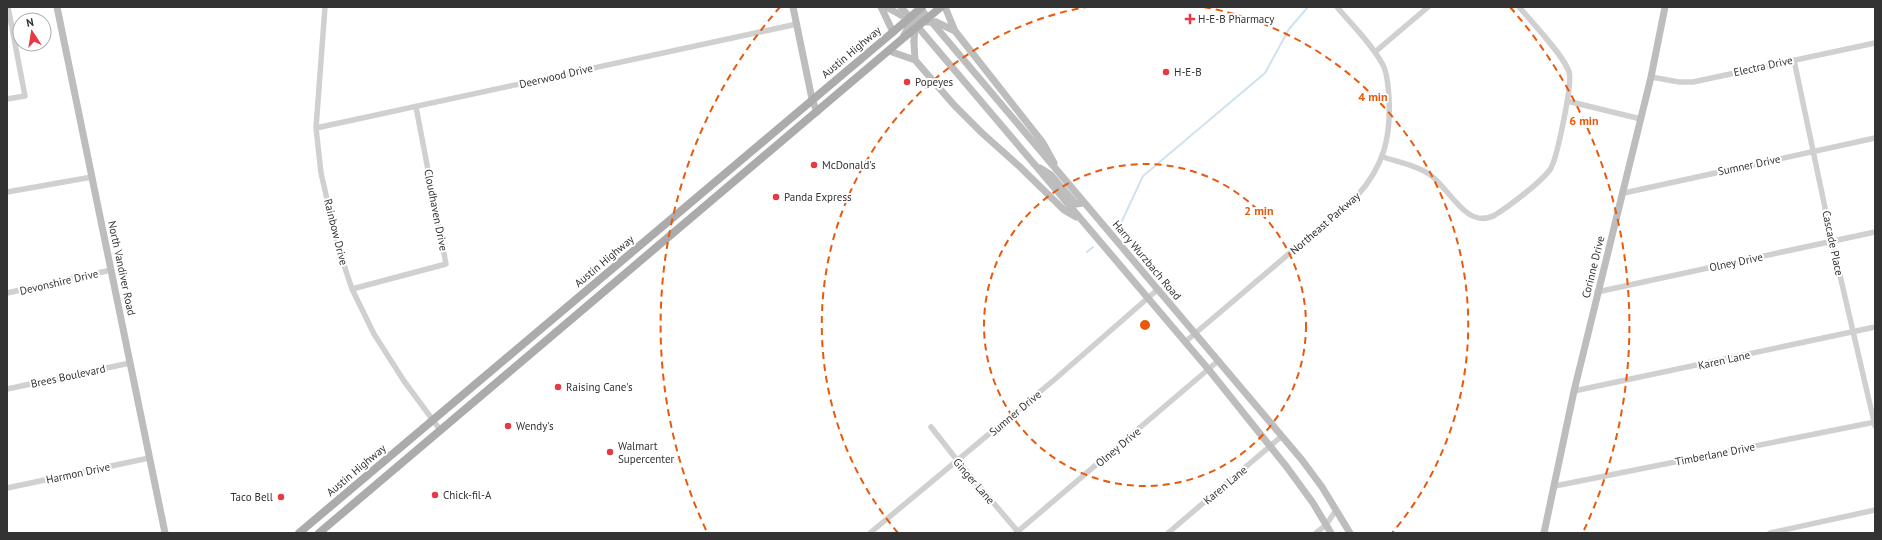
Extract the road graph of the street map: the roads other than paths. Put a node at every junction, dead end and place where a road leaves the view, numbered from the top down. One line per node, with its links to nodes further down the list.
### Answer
1 (8, 7): 25 (street)
2 (57, 7): 36 (main road, North Vandiver Road)
3 (325, 7): 30 (street, Rainbow Drive)
4 (793, 7): 15 (main road)
5 (881, 7): 17 (main road)
6 (886, 7): 14 (main road, bridge)
7 (901, 7): 34 (main road)
8 (941, 7): 14 (main road, Austin Highway, bridge)
9 (945, 7): 16 (main road)
10 (1337, 7): 20 (street, Northeast Parkway)
11 (1428, 7): 20 (street)
12 (1519, 7): 26 (street)
13 (1664, 7): 23 (main road, Corinne Drive)
14 (917, 15): 16 (main road, bridge); 17 (main road, Austin Highway, bridge); 19 (main road, Austin Highway, bridge); 21 (main road, bridge); 35 (main road, Harry Wurzbach Road)
15 (796, 24): 24 (main road); 27 (street, Deerwood Drive)
16 (955, 31): 35 (main road)
17 (893, 32): 24 (main road, Austin Highway)
18 (1875, 43): 22 (street, Electra Drive)
19 (889, 50): 21 (main road); 28 (main road, Austin Highway)
20 (1375, 52): 33 (street, Northeast Parkway)
21 (915, 60): 40 (main road)
22 (1794, 60): 23 (street, Electra Drive); 32 (street, Cascade Place)
23 (1651, 77): 29 (main road, Corinne Drive)
24 (812, 99): 28 (main road); 58 (main road, Austin Highway)
25 (7, 100)
26 (1567, 101): 29 (street); 33 (street)
27 (416, 107): 30 (street, Deerwood Drive); 44 (street, Cloudhaven Drive)
28 (817, 112): 61 (main road, Austin Highway)
29 (1641, 119): 38 (main road, Corinne Drive)
30 (316, 128): 44 (street, Rainbow Drive)
31 (1875, 138): 32 (street, Sumner Drive)
32 (1814, 151): 38 (street, Sumner Drive); 42 (street, Cascade Place)
33 (1383, 157): 51 (street, Northeast Parkway)
34 (1032, 162): 39 (main road); 40 (main road)
35 (1058, 172): 39 (main road, Harry Wurzbach Road)
36 (92, 177): 37 (street); 43 (main road, North Vandiver Road)
37 (7, 192)
38 (1624, 193): 46 (main road, Corinne Drive)
39 (1084, 203): 45 (main road, Harry Wurzbach Road)
40 (1082, 221): 48 (main road)
41 (1875, 232): 42 (street, Olney Drive)
42 (1832, 241): 46 (street, Olney Drive); 50 (street, Cascade Place)
43 (111, 270): 47 (street, Devonshire Drive); 54 (main road, North Vandiver Road)
44 (352, 288): 58 (street, Rainbow Drive)
45 (1157, 290): 48 (street, Sumner Drive); 51 (main road, Harry Wurzbach Road)
46 (1597, 292): 57 (main road, Corinne Drive)
47 (7, 293)
48 (1148, 299): 52 (main road); 65 (street, Sumner Drive)
49 (1875, 328): 50 (street, Karen Lane)
50 (1853, 332): 57 (street, Karen Lane); 59 (street, Cascade Place)
51 (1195, 334): 52 (street, Northeast Parkway); 53 (main road, Harry Wurzbach Road)
52 (1185, 342): 55 (main road)
53 (1218, 360): 55 (street, Olney Drive); 62 (main road, Harry Wurzbach Road)
54 (130, 363): 56 (street, Brees Boulevard); 64 (main road, North Vandiver Road)
55 (1209, 370): 63 (main road); 71 (street, Olney Drive)
56 (7, 389)
57 (1574, 391): 66 (main road, Corinne Drive)
58 (433, 420): 61 (street, Rainbow Drive); 73 (main road, Austin Highway)
59 (1875, 423): 66 (street, Timberlane Drive)
60 (931, 427): 65 (street, Ginger Lane)
61 (441, 431): 74 (main road, Austin Highway)
62 (1282, 436): 63 (street, Karen Lane); 68 (main road, Harry Wurzbach Road)
63 (1271, 447): 70 (main road); 76 (street, Karen Lane)
64 (149, 458): 67 (street, Harmon Drive); 72 (main road, North Vandiver Road)
65 (957, 460): 71 (street, Ginger Lane); 75 (street, Sumner Drive)
66 (1554, 486): 80 (main road, Corinne Drive)
67 (7, 488)
68 (1336, 510): 70 (street); 79 (main road, Harry Wurzbach Road)
69 (1875, 510): 81 (street)
70 (1326, 525): 77 (street); 78 (main road)
71 (1018, 532)
72 (165, 533)
73 (299, 533)
74 (319, 533)
75 (870, 533)
76 (1168, 533)
77 (1316, 533)
78 (1331, 533)
79 (1350, 533)
80 (1544, 533)
81 (1770, 533)

